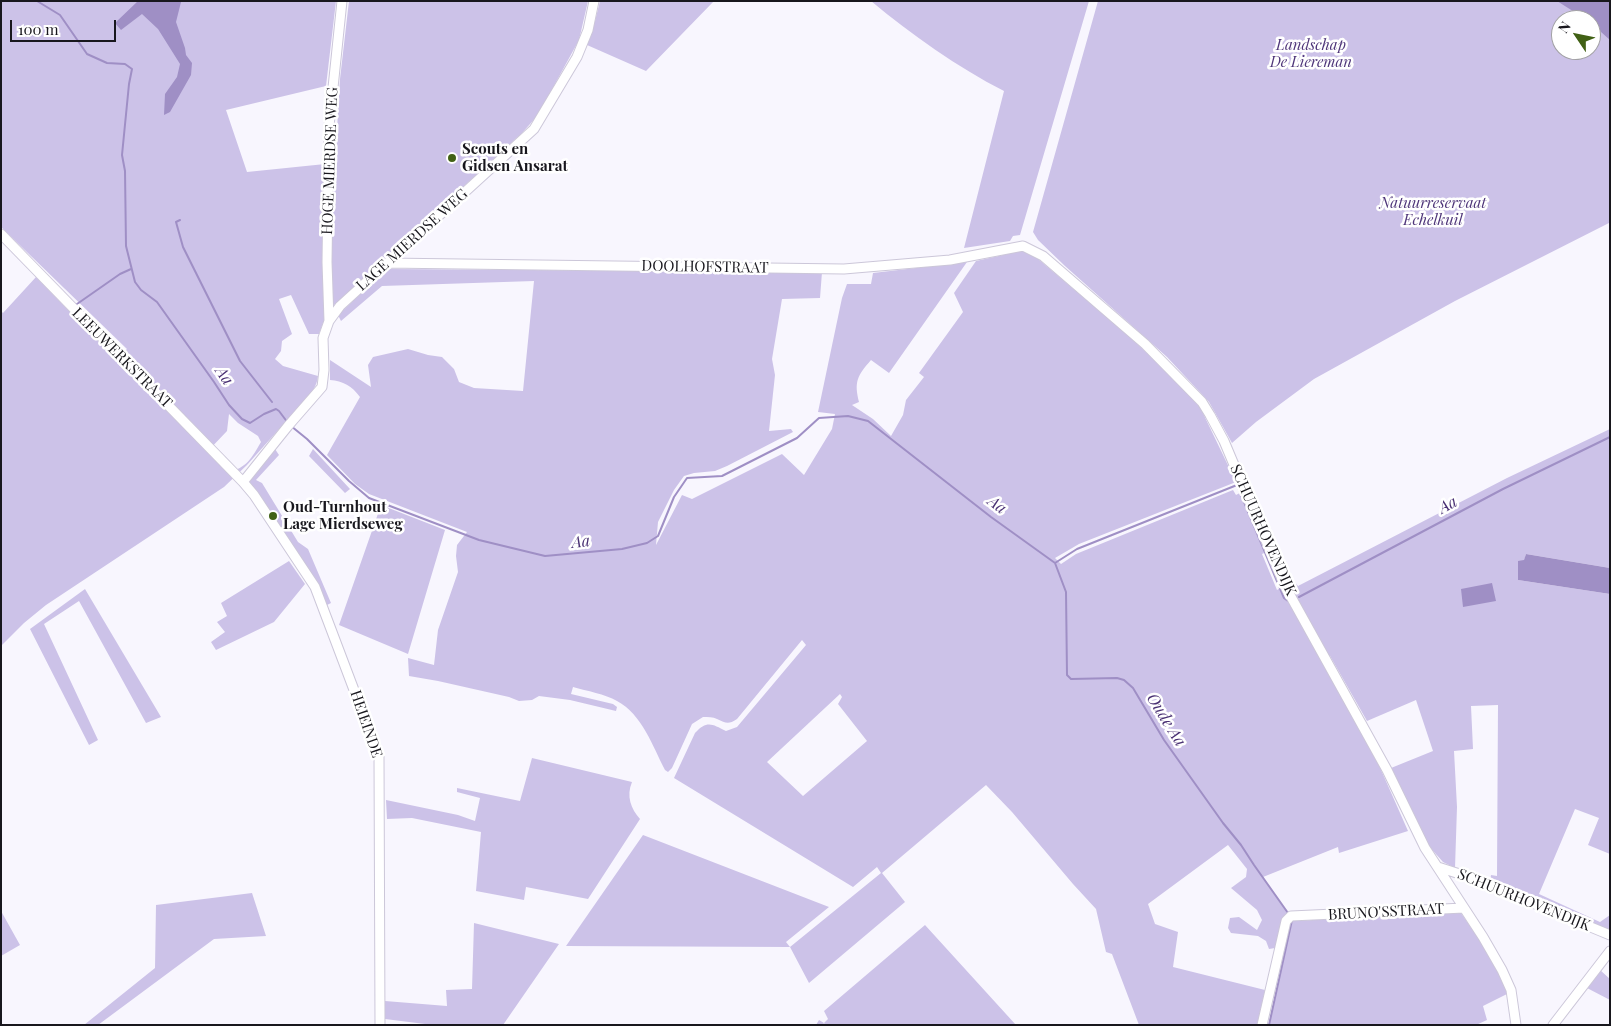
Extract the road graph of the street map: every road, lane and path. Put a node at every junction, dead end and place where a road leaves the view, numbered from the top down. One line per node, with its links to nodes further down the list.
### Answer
1 (342, 1): 6 (street, HOGE MIERDSE WEG)
2 (594, 1): 5 (street, LAGE MIERDSE WEG)
3 (1, 234): 7 (street, LEEUWERKSTRAAT)
4 (1023, 246): 5 (street, DOOLHOFSTRAAT); 8 (street, SCHUURHOVENDIJK)
5 (386, 264): 6 (street, LAGE MIERDSE WEG)
6 (329, 321): 7 (street, LAGE MIERDSE WEG)
7 (243, 482): 12 (street, HEIEINDE)
8 (1438, 867): 9 (street, SCHUURHOVENDIJK); 10 (street, SCHUURHOVENDIJK)
9 (1464, 908): 13 (street, BRUNO'SSTRAAT); 14 (street, BRUNO'SSTRAAT)
10 (1610, 935)
11 (1610, 951): 15 (street)
12 (380, 1025)
13 (1262, 1025)
14 (1516, 1025)
15 (1553, 1025)

